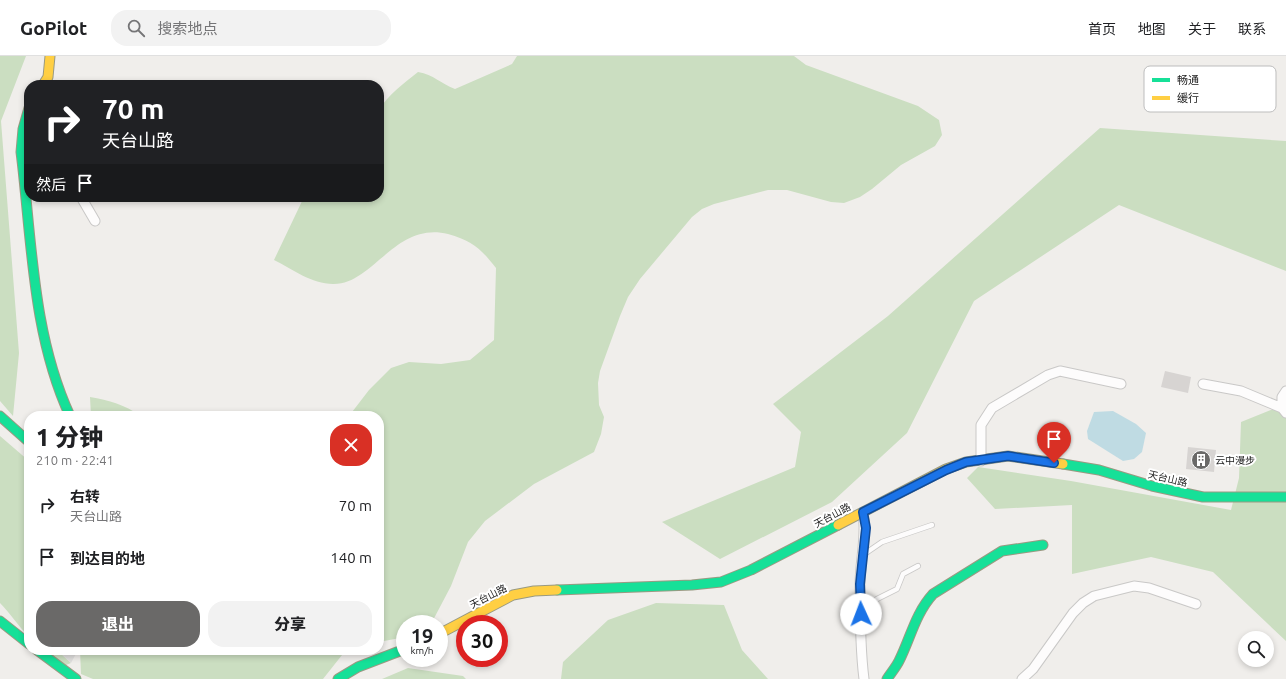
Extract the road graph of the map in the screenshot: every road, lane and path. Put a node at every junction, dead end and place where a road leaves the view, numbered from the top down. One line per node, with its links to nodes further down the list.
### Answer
1 (50, 56): 2 (street)
2 (46, 80)
3 (24, 126): 4 (street)
4 (24, 178)
5 (27, 202): 12 (street)
6 (84, 202): 7 (street)
7 (96, 221)
8 (1121, 384): 15 (street)
9 (1203, 384): 11 (street)
10 (1286, 391): 11 (street)
11 (1284, 410)
12 (68, 411)
13 (0, 416): 14 (street)
14 (24, 438)
15 (981, 461): 16 (street, 天台山路); 17 (street, 天台山路)
16 (1286, 497)
17 (863, 512): 20 (street); 25 (street, 天台山路)
18 (932, 525): 20 (lane)
19 (1043, 545): 32 (street)
20 (863, 555): 23 (street)
21 (918, 566): 23 (lane)
22 (1196, 604): 33 (street)
23 (861, 614): 31 (street)
24 (0, 621): 26 (street)
25 (448, 629)
26 (24, 640)
27 (396, 652): 30 (street)
28 (44, 655): 29 (street)
29 (76, 679)
30 (338, 679)
31 (864, 679)
32 (887, 679)
33 (1022, 679)

